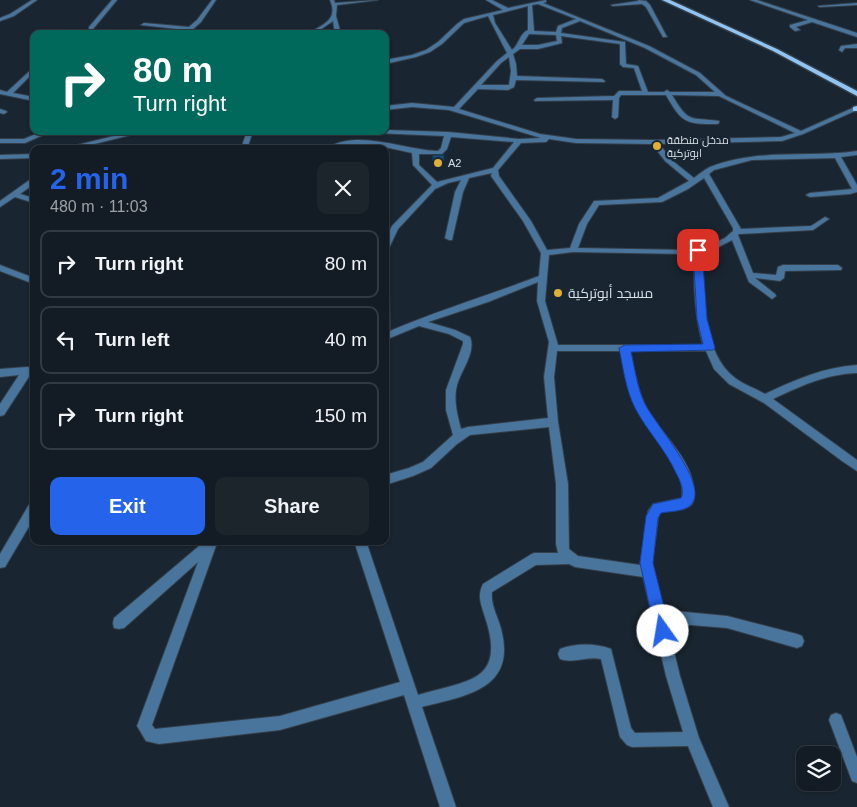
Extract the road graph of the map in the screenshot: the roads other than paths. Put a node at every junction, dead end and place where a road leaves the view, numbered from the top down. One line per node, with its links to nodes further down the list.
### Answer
1 (35, 0): 20 (street)
2 (115, 0): 23 (street)
3 (214, 0): 25 (street)
4 (376, 0): 11 (street)
5 (488, 0): 16 (street)
6 (547, 0): 12 (street)
7 (665, 0): 48 (main road)
8 (674, 0): 42 (main road)
9 (752, 0): 21 (street)
10 (642, 1): 14 (street); 32 (street)
11 (334, 2): 18 (street)
12 (533, 3): 16 (street); 19 (street); 29 (street)
13 (857, 4): 15 (street)
14 (613, 5)
15 (820, 6)
16 (507, 10): 17 (street)
17 (490, 13): 36 (street); 37 (street)
18 (335, 17): 26 (street); 27 (street)
19 (582, 19): 30 (street); 47 (street)
20 (0, 20)
21 (811, 20): 28 (street); 31 (street)
22 (144, 25): 24 (street)
23 (91, 28)
24 (175, 30)
25 (190, 30)
26 (316, 30)
27 (337, 30)
28 (797, 30)
29 (531, 32): 30 (street); 34 (street)
30 (558, 34): 34 (street); 44 (street)
31 (857, 35)
32 (665, 36)
33 (857, 46): 35 (street)
34 (518, 47): 36 (street)
35 (842, 50)
36 (511, 54): 39 (street); 41 (street)
37 (389, 61)
38 (30, 73): 46 (street)
39 (515, 78): 40 (street); 41 (street)
40 (602, 81)
41 (476, 88): 54 (street)
42 (857, 88)
43 (0, 92): 46 (street)
44 (645, 92): 45 (street); 50 (street)
45 (667, 92): 47 (street); 56 (street)
46 (9, 94): 49 (street)
47 (718, 94): 59 (street)
48 (857, 94)
49 (30, 98)
50 (616, 98): 51 (street); 55 (street)
51 (537, 100)
52 (389, 108): 54 (street)
53 (857, 108): 59 (street)
54 (456, 109): 63 (street)
55 (615, 117)
56 (717, 122)
57 (389, 132): 58 (street)
58 (448, 134): 65 (street); 72 (street)
59 (801, 134): 66 (street)
60 (39, 135): 64 (street)
61 (126, 135): 68 (street)
62 (373, 135): 67 (street)
63 (553, 139): 65 (street); 66 (street)
64 (0, 141)
65 (519, 141): 77 (street)
66 (654, 142): 80 (street)
67 (368, 144): 69 (street); 70 (street)
68 (82, 145)
69 (339, 145)
70 (375, 145)
71 (389, 147): 72 (street)
72 (415, 151): 82 (street)
73 (857, 153): 76 (street)
74 (0, 156): 75 (street)
75 (30, 156)
76 (837, 156): 78 (street); 84 (street)
77 (495, 170): 79 (street); 93 (street)
78 (705, 173): 80 (street); 89 (street)
79 (466, 177): 82 (street); 90 (street)
80 (694, 180): 91 (street)
81 (30, 184): 83 (street)
82 (436, 185): 88 (street)
83 (14, 194): 85 (street); 86 (street)
84 (810, 195)
85 (30, 200)
86 (0, 205)
87 (825, 219): 89 (street)
88 (389, 233)
89 (735, 234): 92 (street); 96 (street)
90 (448, 238)
91 (573, 250): 92 (street); 93 (street)
92 (698, 250): 104 (street)
93 (545, 253): 97 (street)
94 (0, 268): 98 (street)
95 (838, 268): 96 (street)
96 (750, 275): 99 (street)
97 (544, 277): 100 (street); 102 (street)
98 (30, 279)
99 (772, 296)
100 (419, 323): 101 (street); 111 (street)
101 (389, 335)
102 (554, 348): 103 (street); 110 (street)
103 (625, 348): 104 (street); 120 (street)
104 (709, 348): 108 (street)
105 (857, 369): 108 (street)
106 (30, 371): 107 (street); 109 (street)
107 (0, 373)
108 (766, 398): 112 (street)
109 (0, 412)
110 (553, 422): 111 (street); 118 (street)
111 (458, 435): 113 (street)
112 (857, 466)
113 (389, 479)
114 (30, 514): 119 (street)
115 (209, 545): 122 (street)
116 (211, 545): 125 (street)
117 (361, 545): 125 (street)
118 (570, 558): 120 (street); 126 (street)
119 (1, 563)
120 (649, 572): 121 (street)
121 (660, 616): 123 (street); 128 (street)
122 (119, 623)
123 (797, 642)
124 (565, 654): 128 (street)
125 (408, 687): 126 (street)
126 (414, 702): 130 (street)
127 (836, 720): 129 (street)
128 (692, 739): 131 (street)
129 (857, 776)
130 (448, 807)
131 (721, 807)

